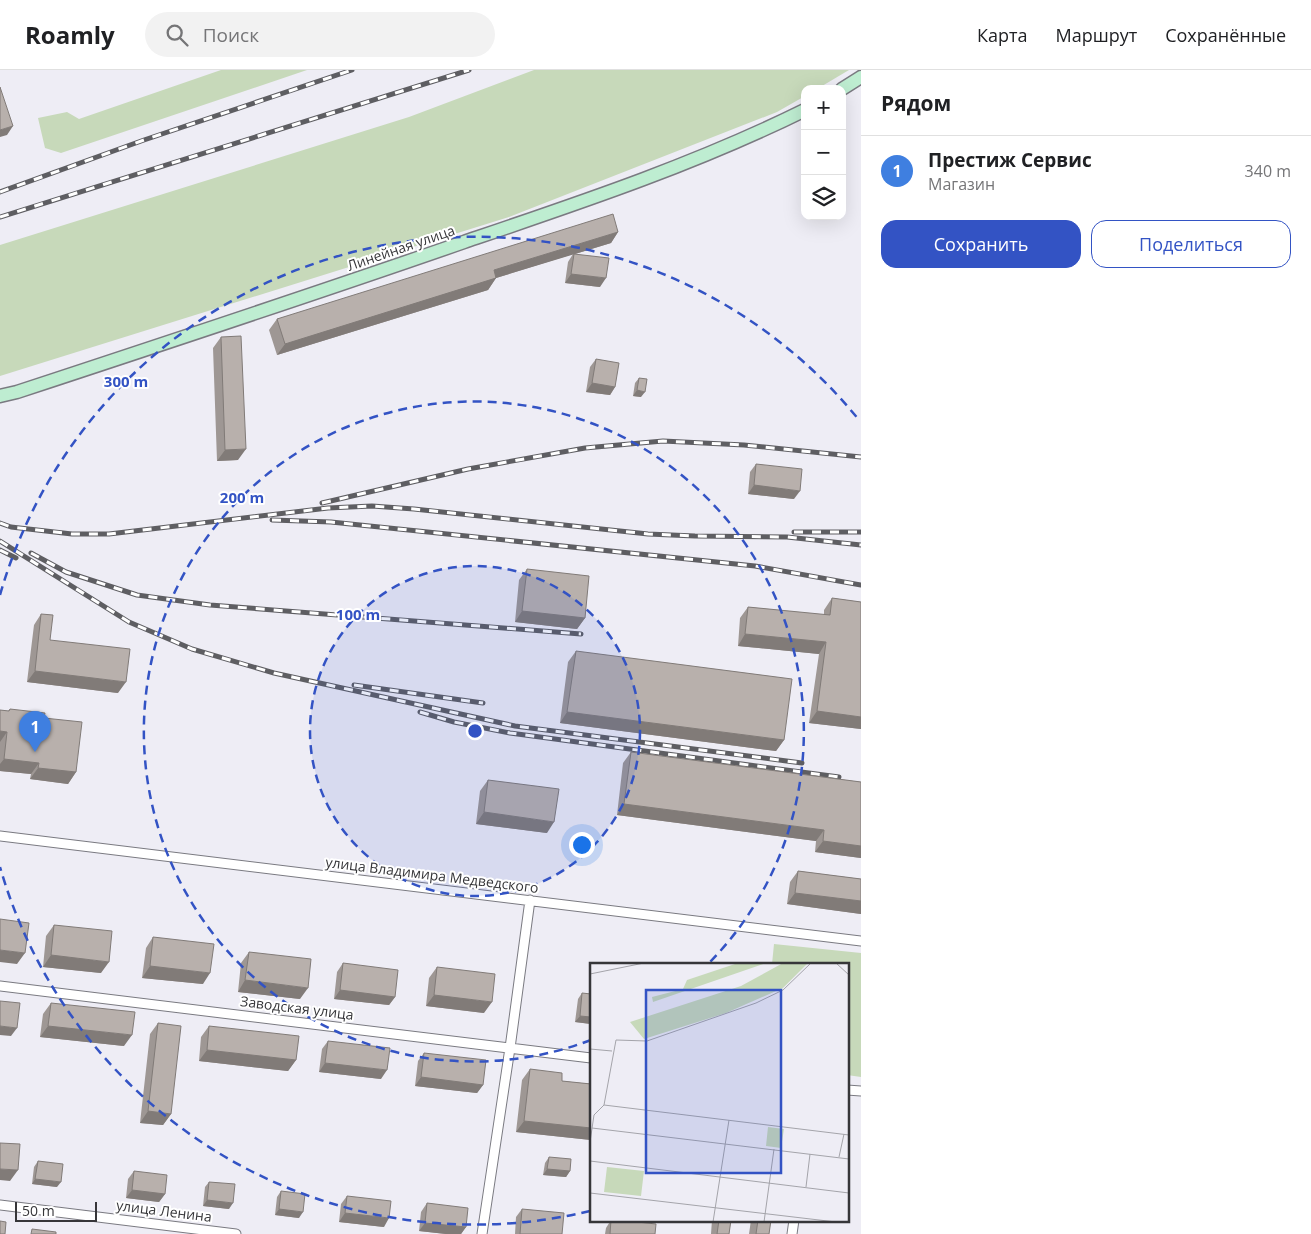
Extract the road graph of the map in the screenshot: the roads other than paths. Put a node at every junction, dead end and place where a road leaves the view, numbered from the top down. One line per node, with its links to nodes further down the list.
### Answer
1 (861, 77): 2 (street)
2 (846, 86)
3 (801, 112): 4 (street, Линейная улица)
4 (0, 396)
5 (0, 836): 6 (street, улица Владимира Медведского)
6 (530, 900): 7 (street, улица Владимира Медведского); 9 (street)
7 (861, 941)
8 (0, 986): 9 (street, Заводская улица)
9 (510, 1048): 10 (street, Заводская улица); 15 (street)
10 (590, 1058)
11 (848, 1090): 12 (street)
12 (861, 1091)
13 (0, 1205): 14 (street, улица Ленина)
14 (236, 1234)
15 (482, 1234)

